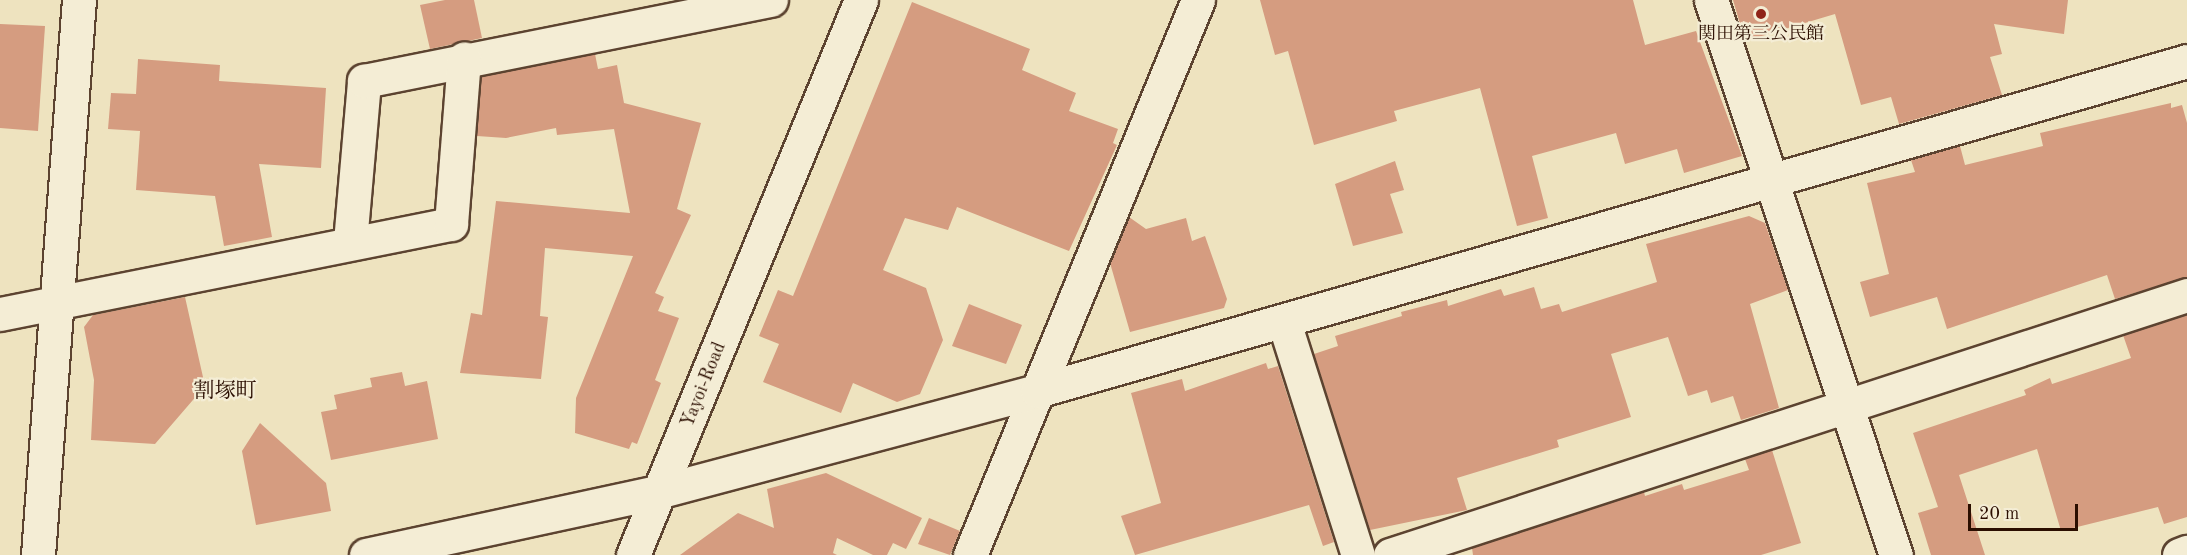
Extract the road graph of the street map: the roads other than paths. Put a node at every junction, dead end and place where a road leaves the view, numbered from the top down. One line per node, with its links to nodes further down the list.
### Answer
1 (79, 0): 11 (street)
2 (771, 0): 6 (street)
3 (861, 0): 16 (street, Yayoi-Road)
4 (1198, 0): 14 (street)
5 (1711, 0): 8 (street)
6 (464, 59): 9 (street); 9 (street)
7 (2187, 61): 8 (street)
8 (1775, 183): 13 (street); 15 (street)
9 (350, 242): 11 (street)
10 (2187, 295): 15 (street)
11 (55, 303): 12 (street); 18 (street)
12 (0, 314)
13 (1284, 322): 14 (street); 22 (street)
14 (1037, 391): 16 (street); 21 (street)
15 (1849, 408): 23 (street); 24 (street)
16 (661, 491): 19 (street); 20 (street, Yayoi-Road)
17 (2187, 552): 25 (street)
18 (38, 555)
19 (366, 555)
20 (633, 555)
21 (970, 555)
22 (1358, 555)
23 (1390, 555)
24 (1896, 555)
25 (2179, 555)

